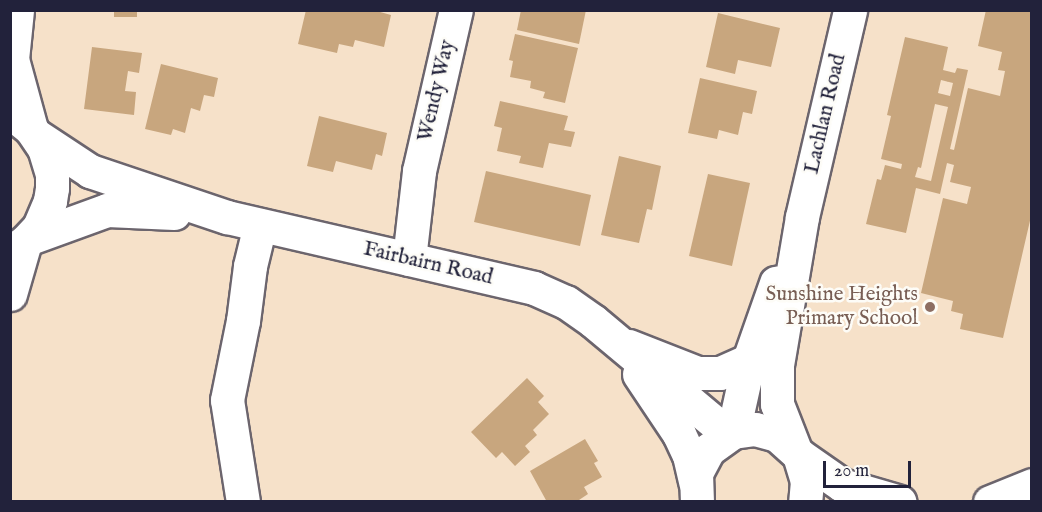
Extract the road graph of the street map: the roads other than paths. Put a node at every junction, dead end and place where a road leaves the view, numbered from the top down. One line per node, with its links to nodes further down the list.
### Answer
1 (17, 10): 4 (street)
2 (456, 10): 9 (street, Wendy Way)
3 (850, 10): 6 (street, Lachlan Road)
4 (26, 126): 5 (street, Fairbairn Road); 8 (street)
5 (227, 217): 7 (street, Fairbairn Road); 8 (street, Fairbairn Road)
6 (802, 217): 12 (street, Lachlan Road); 14 (street, Lachlan Road)
7 (268, 227): 9 (street, Fairbairn Road); 17 (street)
8 (22, 244): 10 (street)
9 (398, 257): 11 (street, Fairbairn Road)
10 (10, 294)
11 (616, 340): 12 (street, Fairbairn Road); 13 (street, Fairbairn Road); 16 (street, Fairbairn Road)
12 (748, 360): 13 (street, Lachlan Road)
13 (730, 433): 14 (street); 16 (street)
14 (797, 452): 18 (street, Lachlan Road); 19 (street)
15 (1032, 486): 20 (street)
16 (696, 492)
17 (243, 501)
18 (805, 501)
19 (900, 501)
20 (990, 501)

